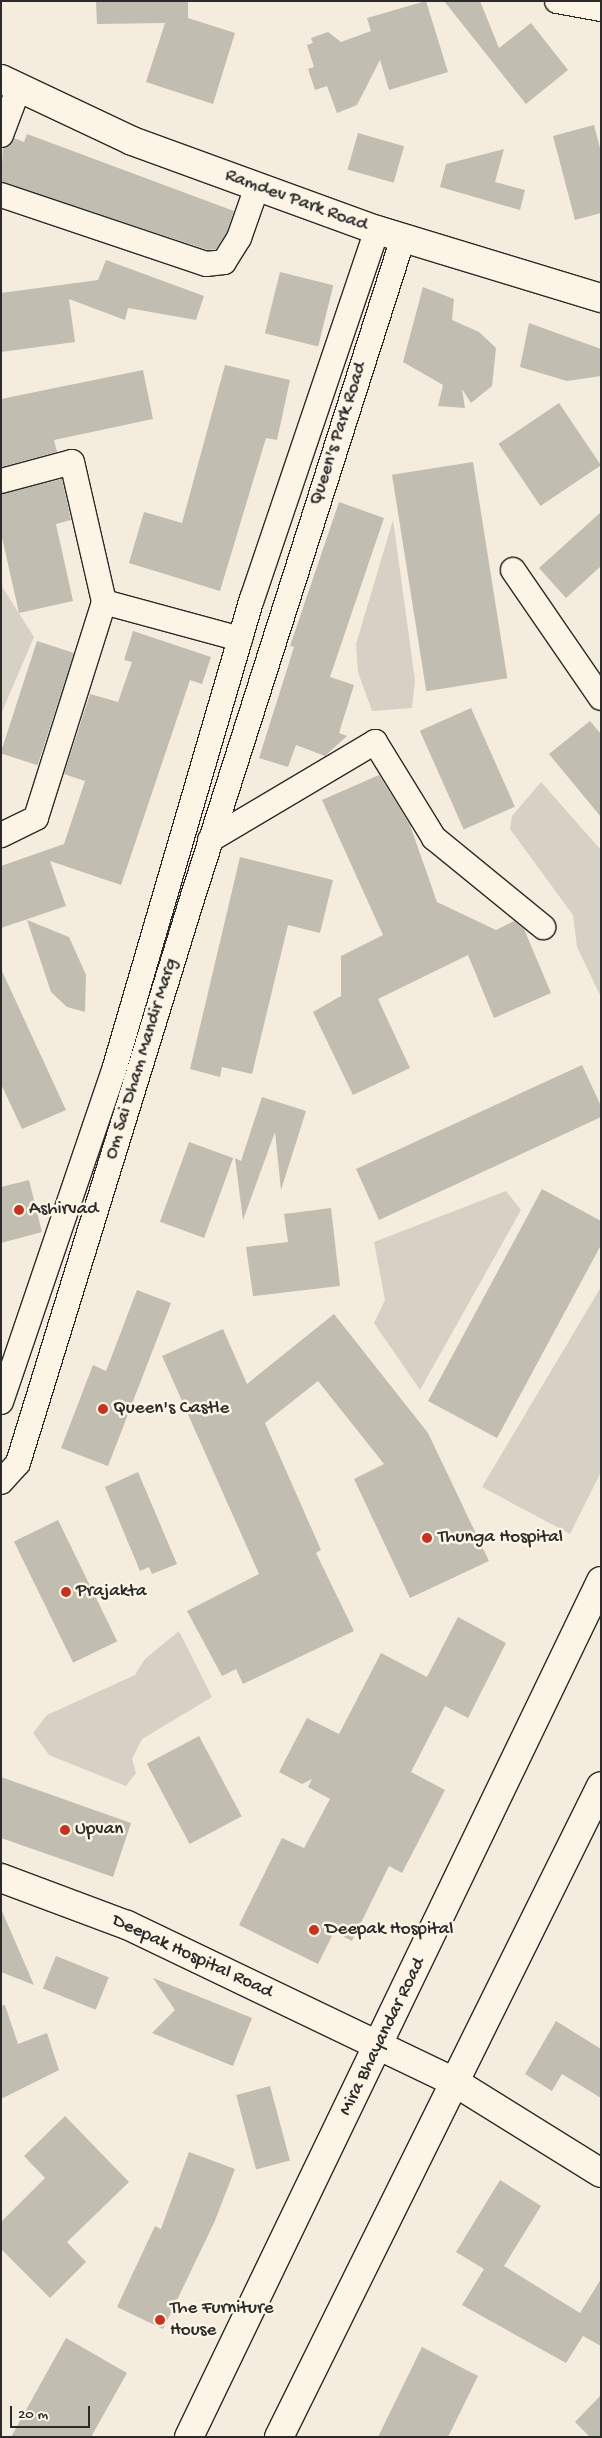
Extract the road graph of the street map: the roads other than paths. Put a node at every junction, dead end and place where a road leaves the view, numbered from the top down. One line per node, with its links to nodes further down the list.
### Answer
1 (557, 1): 2 (street)
2 (601, 9)
3 (8, 86): 4 (street); 5 (main road, Ramdev Park Road)
4 (1, 135)
5 (257, 187): 6 (street); 7 (main road, Ramdev Park Road)
6 (1, 196)
7 (377, 230): 8 (main road, Ramdev Park Road); 13 (street, Queen's Park Road)
8 (403, 238): 9 (main road, Ramdev Park Road); 14 (street, Queen's Park Road)
9 (601, 298)
10 (1, 481): 12 (street)
11 (513, 570): 15 (street)
12 (104, 602): 13 (street); 16 (street)
13 (243, 630): 14 (street); 19 (street, Om Sai Dham Mandir Marg)
14 (276, 630): 17 (street, Om Sai Dham Mandir Marg)
15 (601, 698)
16 (1, 835)
17 (210, 840): 18 (street); 20 (street, Om Sai Dham Mandir Marg)
18 (543, 927)
19 (59, 1230): 20 (street); 21 (street, Om Sai Dham Mandir Marg)
20 (86, 1244): 22 (street, Om Sai Dham Mandir Marg)
21 (1, 1402)
22 (10, 1460): 23 (street, Om Sai Dham Mandir Marg)
23 (1, 1482)
24 (601, 1581): 27 (main road, Mira Bhayandar Road)
25 (601, 1786): 28 (main road)
26 (7, 1885): 27 (main road, Deepak Hospital Road)
27 (380, 2045): 28 (main road, Deepak Hospital Road); 30 (main road, Mira Bhayandar Road)
28 (453, 2081): 29 (main road, Deepak Hospital Road); 31 (main road)
29 (601, 2174)
30 (189, 2437)
31 (280, 2437)

